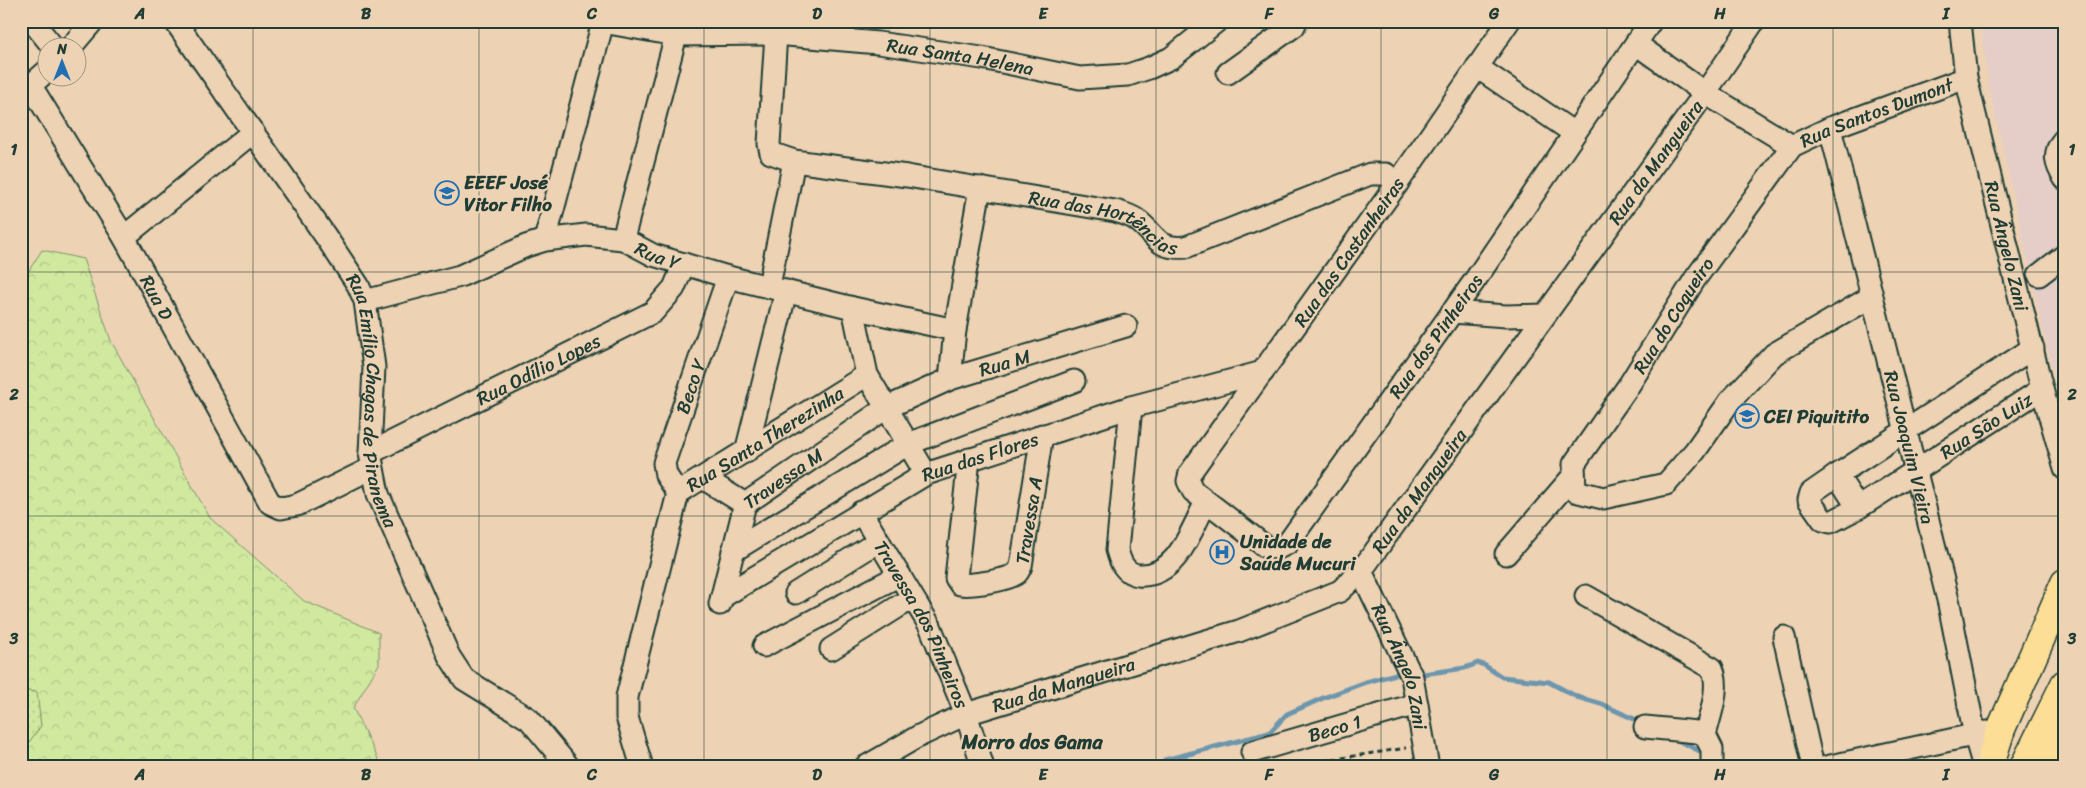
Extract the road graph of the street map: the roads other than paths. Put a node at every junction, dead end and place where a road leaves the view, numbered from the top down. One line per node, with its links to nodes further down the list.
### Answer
1 (32, 21): 13 (street)
2 (93, 21): 14 (street)
3 (1217, 21): 11 (street, Rua Santa Helena)
4 (1296, 21): 17 (street)
5 (1509, 21): 16 (street, Rua das Castanheiras)
6 (1651, 21): 15 (street, Rua dos Pinheiros)
7 (1754, 21): 21 (street, Rua da Mangueira)
8 (1960, 21): 18 (street, Rua Ângelo Zani)
9 (176, 22): 23 (street, Rua Emílio Chagas de Piranema)
10 (600, 22): 12 (street, Rua Santa Helena); 33 (street)
11 (782, 28): 12 (street, Rua Santa Helena); 27 (street, Rua das Hortências)
12 (676, 36): 32 (street)
13 (46, 38)
14 (79, 38)
15 (1636, 44): 21 (street, Rua Santos Dumont); 24 (street, Rua dos Pinheiros)
16 (1477, 67): 24 (street); 29 (street, Rua das Castanheiras)
17 (1228, 73)
18 (1966, 78): 22 (street, Rua Santos Dumont); 46 (street, Rua Ângelo Zani)
19 (38, 79): 20 (street)
20 (26, 90): 31 (street, Rua D)
21 (1705, 93): 26 (street, Rua Santos Dumont); 43 (street, Rua da Mangueira)
22 (1830, 128): 26 (street, Rua Santos Dumont); 39 (street, Rua Joaquim Vieira)
23 (253, 132): 31 (street); 40 (street, Rua Emílio Chagas de Piranema)
24 (1574, 133): 42 (street, Rua dos Pinheiros)
25 (2065, 138): 28 (street)
26 (1792, 146): 66 (street, Rua do Coqueiro)
27 (794, 161): 30 (street, Rua das Hortências); 38 (street)
28 (2065, 179)
29 (1397, 184): 30 (street, Rua das Hortências); 47 (street, Rua das Castanheiras)
30 (980, 188): 45 (street)
31 (124, 237): 70 (street, Rua D)
32 (623, 239): 33 (street, Rua Y); 35 (street, Rua Y)
33 (545, 240): 40 (street, Rua Y)
34 (2065, 255): 36 (street)
35 (684, 264): 37 (street, Rua Y); 59 (street, Rua Odílio Lopes)
36 (2039, 275)
37 (728, 277): 38 (street, Rua Y); 67 (street, Beco Y)
38 (777, 289): 41 (street, Rua Y); 57 (street)
39 (1871, 297): 54 (street, Rua Joaquim Vieira); 66 (street)
40 (365, 301): 59 (street, Rua Emílio Chagas de Piranema)
41 (853, 308): 45 (street, Rua Y); 48 (street)
42 (1452, 312): 43 (street); 68 (street, Rua dos Pinheiros)
43 (1545, 315): 76 (street, Rua da Mangueira)
44 (1126, 326): 49 (street, Rua M)
45 (954, 330): 49 (street)
46 (2033, 348): 51 (street, Rua Ângelo Zani); 54 (street, Rua São Luiz)
47 (1264, 372): 52 (street, Rua das Flores); 65 (street, Rua das Castanheiras)
48 (867, 375): 53 (street, Rua Santa Therezinha); 57 (street, Rua Santa Therezinha)
49 (950, 379): 53 (street, Rua M)
50 (1074, 381): 56 (street)
51 (2042, 389): 60 (street, Rua Ângelo Zani); 61 (street, Rua São Luiz)
52 (1131, 407): 55 (street, Rua das Flores); 68 (street)
53 (886, 408): 56 (street, Rua Santa Therezinha); 69 (street, Travessa M)
54 (1905, 430): 61 (street, Rua Joaquim Vieira); 63 (street, Rua São Luiz)
55 (1042, 435): 58 (street, Rua das Flores); 58 (street, Travessa A)
56 (908, 444): 62 (street, Rua Santa Therezinha); 74 (street)
57 (746, 452): 64 (street, Rua Santa Therezinha)
58 (969, 459): 62 (street, Rua das Flores)
59 (371, 461): 70 (street, Rua Odílio Lopes); 95 (street, Rua Emílio Chagas de Piranema)
60 (2065, 468)
61 (1915, 470): 71 (street, Rua São Luiz); 93 (street, Rua Joaquim Vieira)
62 (926, 474): 72 (street, Rua das Flores)
63 (1837, 475): 71 (street); 71 (street, Rua São Luiz)
64 (703, 478): 67 (street, Rua Santa Therezinha); 69 (street)
65 (1188, 481): 68 (street, Rua dos Pinheiros)
66 (1575, 483): 75 (street)
67 (678, 493): 96 (street, Rua Santa Therezinha)
68 (1206, 502)
69 (745, 504): 74 (street, Travessa M)
70 (281, 508)
71 (1858, 508)
72 (861, 512): 73 (street, Travessa dos Pinheiros); 82 (street, Rua das Flores)
73 (879, 541): 77 (street, Travessa dos Pinheiros); 79 (street)
74 (734, 550): 82 (street, Travessa M)
75 (1506, 554)
76 (1361, 570): 87 (street, Rua Ângelo Zani); 88 (street, Rua da Mangueira)
77 (900, 575): 81 (street, Travessa dos Pinheiros); 84 (street)
78 (2065, 583): 90 (main road)
79 (796, 593)
80 (1586, 596): 92 (street)
81 (912, 598): 85 (street); 88 (street, Travessa dos Pinheiros)
82 (720, 603)
83 (1784, 637): 101 (street)
84 (764, 646)
85 (831, 649)
86 (2065, 684): 105 (main road)
87 (1417, 704): 94 (street, Beco 1); 99 (street, Rua Ângelo Zani)
88 (966, 714): 97 (street, Rua da Mangueira); 98 (street, Travessa dos Pinheiros)
89 (1645, 727): 92 (street)
90 (2001, 728): 93 (street); 104 (main road)
91 (2065, 730): 106 (main road)
92 (1705, 735): 100 (street)
93 (1975, 736): 102 (street); 103 (street, Rua Joaquim Vieira)
94 (1252, 752)
95 (569, 767)
96 (642, 767)
97 (865, 767)
98 (982, 767)
99 (1428, 767)
100 (1712, 767)
101 (1813, 767)
102 (1826, 767)
103 (1984, 767)
104 (1989, 767)
105 (2024, 767)
106 (2047, 767)

